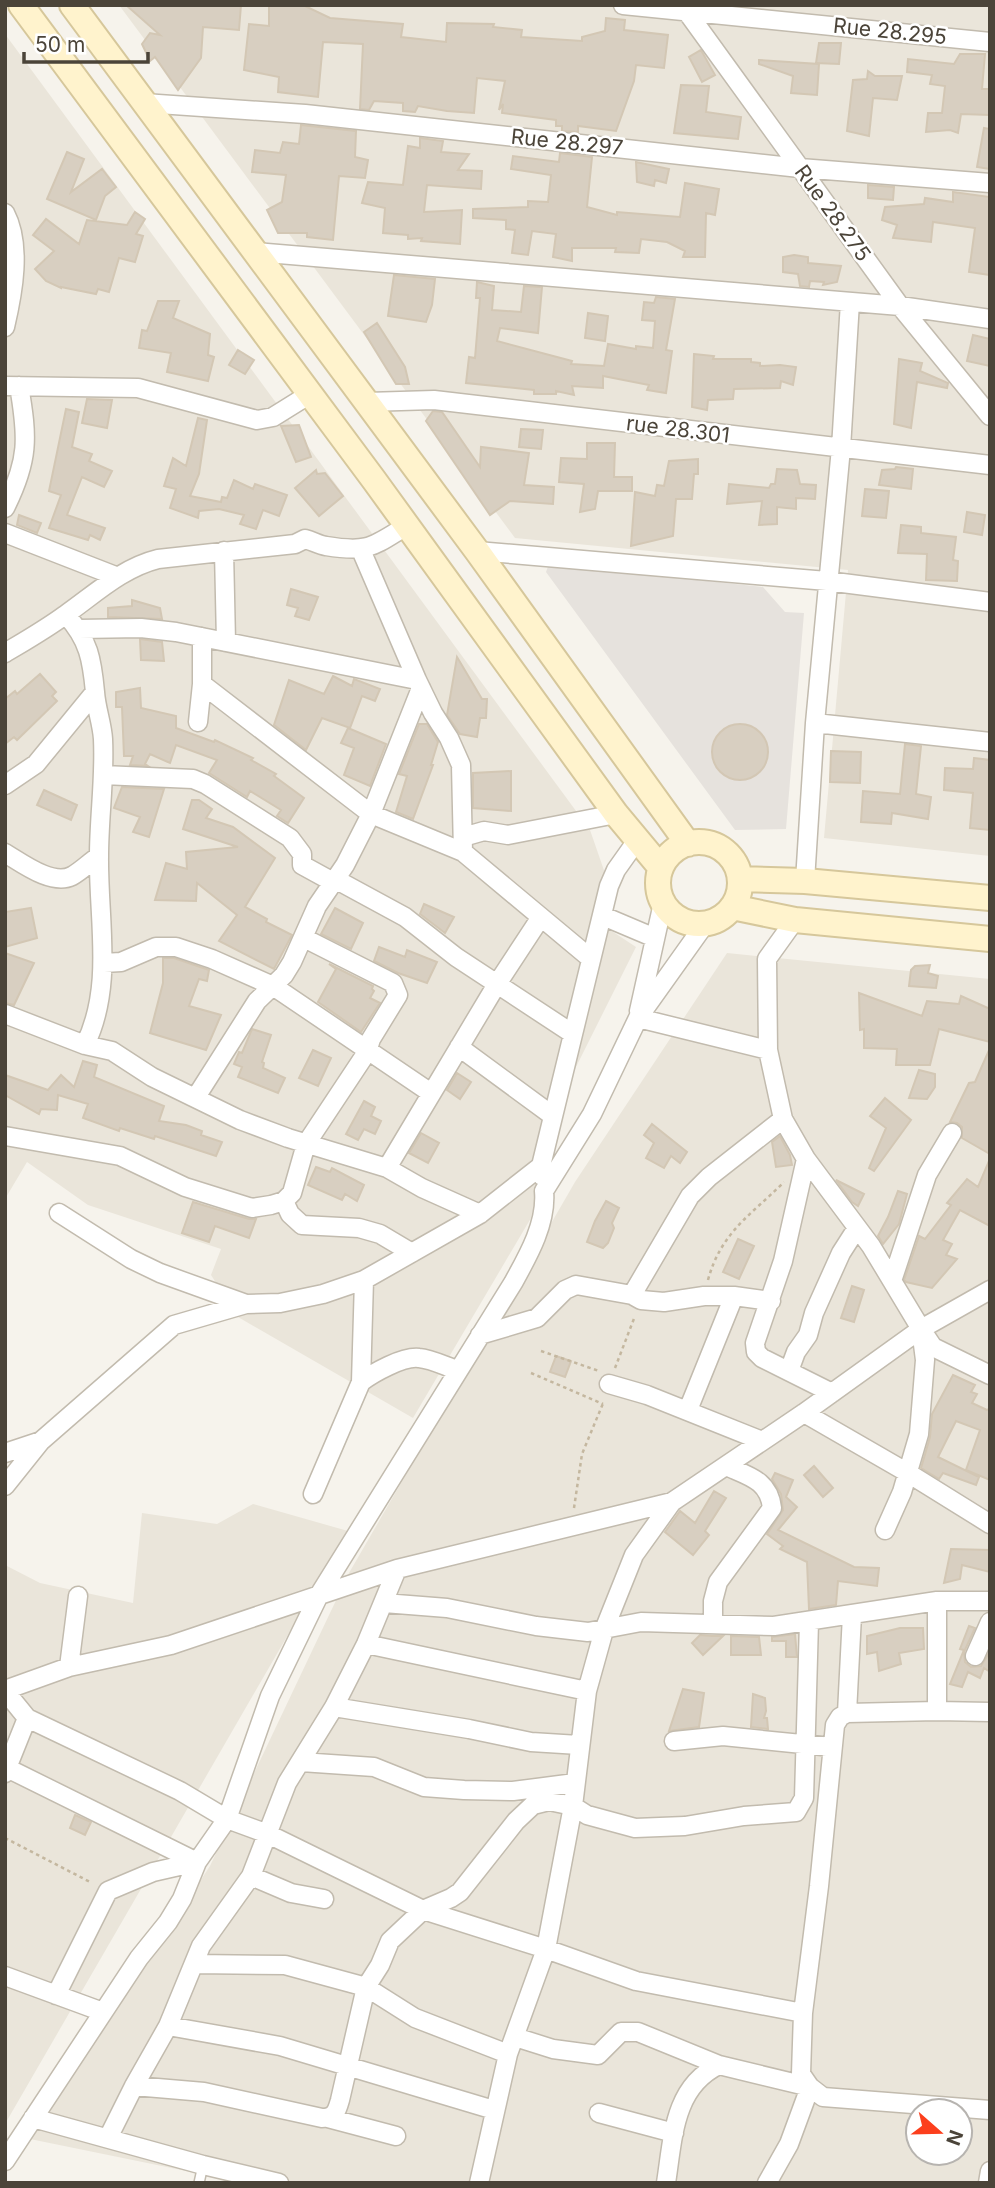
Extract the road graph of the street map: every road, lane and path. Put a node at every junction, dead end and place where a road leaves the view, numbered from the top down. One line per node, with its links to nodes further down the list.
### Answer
1 (21, 5): 16 (main road)
2 (72, 5): 6 (main road)
3 (623, 5): 4 (street, Rue 28.295)
4 (684, 8): 5 (street, Rue 28.295); 7 (street, Rue 28.275)
5 (990, 42)
6 (144, 103): 7 (street, Rue 28.297); 10 (main road)
7 (800, 168): 8 (street, Rue 28.297); 12 (street, Rue 28.275)
8 (990, 183)
9 (5, 213): 14 (street)
10 (255, 252): 11 (street); 17 (main road)
11 (850, 302): 12 (street); 19 (street)
12 (900, 306): 13 (street); 18 (street, Rue 28.275)
13 (990, 319)
14 (5, 327)
15 (12, 386): 16 (street); 21 (street)
16 (310, 394): 22 (main road)
17 (367, 402): 19 (street, rue 28.301); 26 (main road)
18 (990, 416)
19 (841, 448): 20 (street, rue 28.301); 28 (street)
20 (990, 465)
21 (5, 508)
22 (406, 526): 24 (street); 44 (main road)
23 (5, 533): 27 (street)
24 (361, 550): 25 (street); 36 (street)
25 (223, 551): 27 (street); 33 (street)
26 (477, 551): 28 (street); 47 (main road)
27 (118, 578): 30 (street)
28 (827, 581): 29 (street); 39 (street)
29 (990, 602)
30 (66, 614): 31 (street); 34 (street)
31 (79, 629): 32 (street); 37 (street)
32 (202, 637): 33 (street); 35 (street)
33 (226, 642): 36 (street)
34 (5, 653)
35 (202, 684): 38 (street); 43 (street)
36 (419, 684): 43 (street); 46 (street)
37 (95, 692): 41 (street); 42 (street)
38 (198, 722)
39 (814, 723): 40 (street); 53 (street)
40 (990, 742)
41 (103, 775): 49 (street); 52 (street)
42 (5, 785)
43 (372, 814): 46 (street); 52 (street)
44 (616, 814): 45 (main road); 46 (street)
45 (638, 839): 50 (main road); 57 (street)
46 (463, 844): 58 (street)
47 (688, 844): 50 (main road); 51 (main road)
48 (5, 853): 49 (street)
49 (99, 856): 65 (street)
50 (661, 868): 55 (main road)
51 (740, 878): 53 (main road); 56 (main road)
52 (334, 880): 61 (street); 66 (street)
53 (805, 881): 54 (main road)
54 (990, 898)
55 (663, 903): 60 (main road); 62 (street)
56 (732, 907): 59 (main road); 60 (main road)
57 (603, 916): 62 (street); 64 (street)
58 (541, 917): 64 (street); 66 (street)
59 (795, 919): 63 (main road); 73 (street)
60 (705, 924): 69 (street)
61 (304, 938): 67 (street); 74 (street)
62 (655, 938): 69 (street)
63 (990, 939)
64 (590, 958): 70 (street)
65 (104, 963): 67 (street); 71 (street)
66 (497, 984): 70 (street); 72 (street)
67 (273, 986): 74 (street); 76 (street)
68 (5, 1014): 71 (street)
69 (638, 1018): 73 (street); 85 (street)
70 (573, 1034): 77 (street)
71 (85, 1045): 76 (street)
72 (459, 1047): 75 (street); 77 (street)
73 (768, 1051): 78 (street)
74 (367, 1052): 75 (street); 81 (street)
75 (430, 1093): 84 (street)
76 (196, 1097): 81 (street)
77 (554, 1116): 83 (street)
78 (783, 1119): 82 (street); 96 (street)
79 (952, 1133): 92 (street)
80 (5, 1136): 86 (street)
81 (306, 1143): 84 (street); 86 (street)
82 (806, 1159): 89 (street); 94 (path); 97 (street)
83 (541, 1166): 85 (street); 88 (street)
84 (387, 1168): 88 (street)
85 (544, 1191): 100 (street)
86 (284, 1201): 90 (street)
87 (59, 1213): 98 (street)
88 (480, 1214): 90 (street)
89 (857, 1228): 92 (street); 103 (street)
90 (412, 1253): 91 (street)
91 (364, 1280): 98 (street); 107 (street)
92 (892, 1281): 99 (street)
93 (990, 1290): 99 (street)
94 (704, 1296): 95 (street); 96 (street)
95 (734, 1296): 97 (street); 110 (street)
96 (637, 1298): 100 (street); 106 (path)
97 (771, 1301): 103 (street)
98 (246, 1304): 112 (street)
99 (921, 1329): 105 (street); 108 (street); 116 (street)
100 (480, 1335): 102 (street)
101 (541, 1351): 106 (path)
102 (457, 1370): 107 (street); 124 (street)
103 (789, 1371): 108 (street)
104 (531, 1373): 109 (path)
105 (990, 1375)
106 (611, 1380): 109 (path); 110 (street)
107 (360, 1382): 118 (street)
108 (832, 1393): 111 (street)
109 (603, 1404): 121 (path)
110 (688, 1410): 113 (street)
111 (804, 1413): 113 (street); 116 (street)
112 (41, 1441): 114 (street); 117 (street)
113 (762, 1441): 115 (street)
114 (5, 1453)
115 (726, 1466): 119 (street); 132 (street)
116 (908, 1473): 120 (street); 122 (street)
117 (5, 1486)
118 (313, 1494)
119 (671, 1502): 121 (street); 133 (street)
120 (990, 1524)
121 (572, 1526): 123 (street)
122 (885, 1530)
123 (397, 1569): 124 (street); 128 (street)
124 (319, 1595): 136 (street); 152 (street)
125 (78, 1596): 136 (street)
126 (937, 1601): 127 (street); 129 (street); 140 (street)
127 (990, 1601)
128 (384, 1603): 133 (street); 134 (street)
129 (852, 1615): 130 (street); 141 (street)
130 (809, 1622): 132 (street); 146 (street)
131 (990, 1622): 135 (street)
132 (713, 1624): 133 (street)
133 (604, 1630): 138 (street)
134 (366, 1644): 138 (street); 139 (street)
135 (975, 1656)
136 (69, 1667): 137 (street)
137 (5, 1690): 143 (street)
138 (587, 1691): 145 (street)
139 (334, 1707): 145 (street); 148 (street)
140 (937, 1711): 141 (street); 142 (street)
141 (848, 1713): 147 (street)
142 (990, 1713)
143 (27, 1718): 149 (street); 152 (street)
144 (674, 1741): 146 (street)
145 (579, 1745): 150 (street)
146 (804, 1745): 147 (street); 151 (street)
147 (832, 1747): 166 (street)
148 (301, 1762): 150 (street); 153 (street)
149 (6, 1770): 155 (street)
150 (575, 1783): 151 (street)
151 (572, 1806): 159 (street); 160 (street)
152 (227, 1819): 153 (street); 155 (street)
153 (268, 1835): 156 (street); 159 (street)
154 (5, 1838): 157 (path)
155 (197, 1862): 157 (street); 165 (street)
156 (251, 1876): 158 (street); 161 (street)
157 (108, 1891): 164 (street)
158 (324, 1899)
159 (423, 1910): 160 (street); 163 (street)
160 (546, 1949): 166 (street); 168 (street)
161 (194, 1965): 163 (street); 167 (street)
162 (5, 1976): 164 (street)
163 (366, 1987): 168 (street); 170 (street)
164 (56, 1995): 165 (street)
165 (103, 2012): 176 (street)
166 (803, 2012): 172 (street)
167 (168, 2026): 170 (street); 171 (street)
168 (511, 2045): 169 (street); 173 (street)
169 (719, 2065): 172 (street); 178 (street)
170 (346, 2067): 173 (street); 177 (street)
171 (134, 2086): 177 (street); 180 (street)
172 (810, 2087): 174 (street); 188 (street)
173 (494, 2110): 186 (street)
174 (990, 2110)
175 (599, 2113): 178 (street)
176 (33, 2118): 180 (street); 181 (street)
177 (328, 2118): 179 (street)
178 (674, 2133): 187 (street)
179 (396, 2136)
180 (108, 2137): 184 (street)
181 (11, 2140): 182 (street)
182 (5, 2161)
183 (990, 2171): 189 (street)
184 (201, 2174): 185 (street)
185 (279, 2183)
186 (479, 2183)
187 (666, 2183)
188 (767, 2183)
189 (988, 2183)

